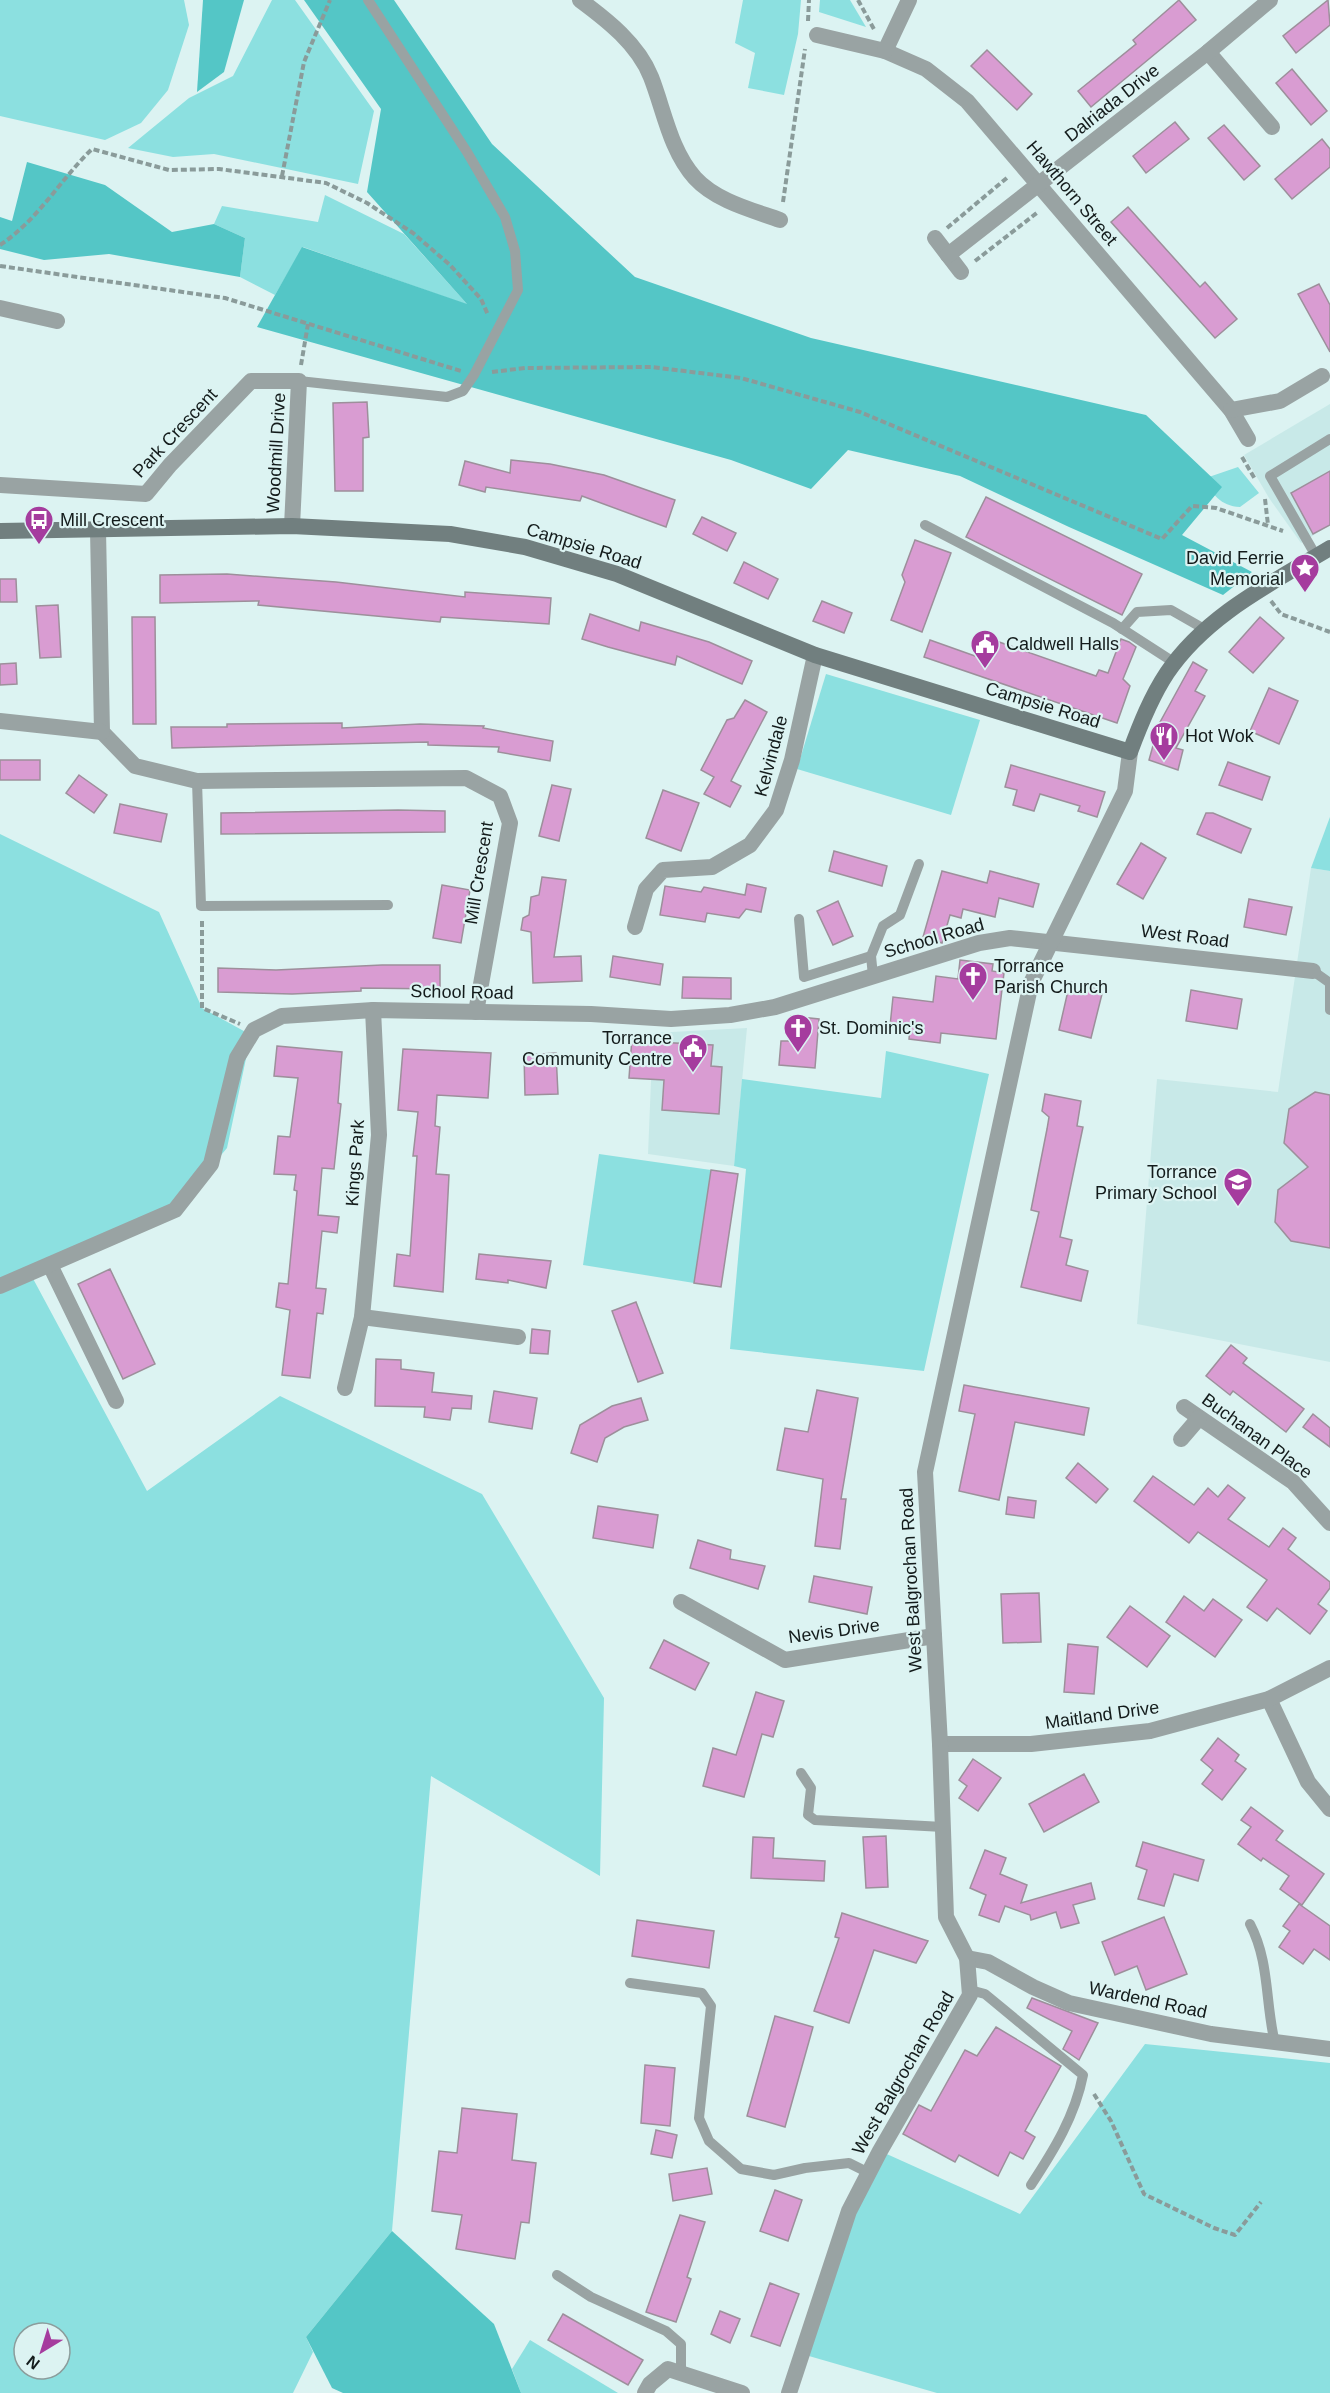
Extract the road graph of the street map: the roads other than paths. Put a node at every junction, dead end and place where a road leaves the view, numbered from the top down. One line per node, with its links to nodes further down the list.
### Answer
1 (368, 0): 17 (lane)
2 (580, 0): 10 (street)
3 (909, 0): 6 (street)
4 (1270, 0): 7 (street, Dalriada Drive)
5 (810, 35): 6 (street, Hawthorn Street)
6 (885, 51): 9 (street, Hawthorn Street)
7 (1208, 52): 8 (street); 9 (street, Dalriada Drive)
8 (1272, 127)
9 (1039, 184): 12 (street, Dalriada Drive); 18 (street, Hawthorn Street)
10 (780, 220)
11 (935, 238): 12 (street)
12 (948, 255): 13 (street)
13 (961, 272)
14 (0, 308): 15 (street)
15 (57, 321)
16 (1322, 376): 18 (street)
17 (299, 381): 21 (street, Park Crescent); 23 (street, Woodmill Drive)
18 (1231, 410): 19 (street, Hawthorn Street)
19 (1248, 439)
20 (1330, 439): 26 (lane)
21 (0, 485)
22 (925, 525): 27 (lane)
23 (292, 526): 24 (main road, Campsie Road); 29 (main road, Campsie Road)
24 (98, 530): 25 (main road, Campsie Road); 32 (street)
25 (0, 531)
26 (1323, 552): 28 (main road)
27 (1122, 629): 28 (lane); 30 (lane)
28 (1206, 630): 30 (main road)
29 (815, 655): 33 (main road, Campsie Road); 38 (street, Kelvindale)
30 (1175, 663): 33 (main road)
31 (0, 721): 32 (street)
32 (102, 732): 34 (street, Mill Crescent)
33 (1130, 752): 39 (street, West Balgrochan Road)
34 (197, 781): 36 (lane); 45 (street, Mill Crescent)
35 (919, 864): 40 (lane)
36 (388, 905)
37 (799, 919): 40 (lane)
38 (635, 927)
39 (1053, 940): 41 (street, West Road); 42 (street, School Road); 57 (street, West Balgrochan Road)
40 (871, 956): 42 (lane)
41 (1313, 971): 44 (lane)
42 (873, 976): 45 (street, School Road)
43 (373, 1010): 45 (street, School Road); 46 (street, School Road); 48 (street, Kings Park)
44 (1330, 1010)
45 (476, 1012)
46 (50, 1265): 47 (street); 51 (street)
47 (0, 1286)
48 (362, 1317): 49 (street); 50 (street, Kings Park)
49 (518, 1337)
50 (345, 1388)
51 (116, 1401)
52 (1184, 1407): 53 (street, Buchanan Place)
53 (1199, 1418): 54 (street); 55 (street, Buchanan Place)
54 (1181, 1439)
55 (1330, 1523)
56 (681, 1602): 57 (street, Nevis Drive)
57 (934, 1636): 60 (street, West Balgrochan Road)
58 (1330, 1668): 59 (street, Maitland Drive)
59 (1269, 1699): 60 (street, Maitland Drive); 62 (street)
60 (940, 1744): 63 (street, West Balgrochan Road)
61 (801, 1773): 63 (lane)
62 (1330, 1809)
63 (943, 1827): 65 (street, West Balgrochan Road)
64 (1250, 1924): 68 (lane)
65 (968, 1958): 67 (street, West Balgrochan Road); 68 (street, Wardend Road)
66 (630, 1983): 70 (lane)
67 (970, 1990): 70 (street, West Balgrochan Road); 71 (lane)
68 (1275, 2043): 69 (street, Wardend Road)
69 (1330, 2049)
70 (869, 2173): 76 (street, West Balgrochan Road)
71 (1031, 2185)
72 (557, 2276): 73 (lane)
73 (681, 2373): 74 (street); 75 (street)
74 (645, 2393)
75 (742, 2393)
76 (789, 2393)

